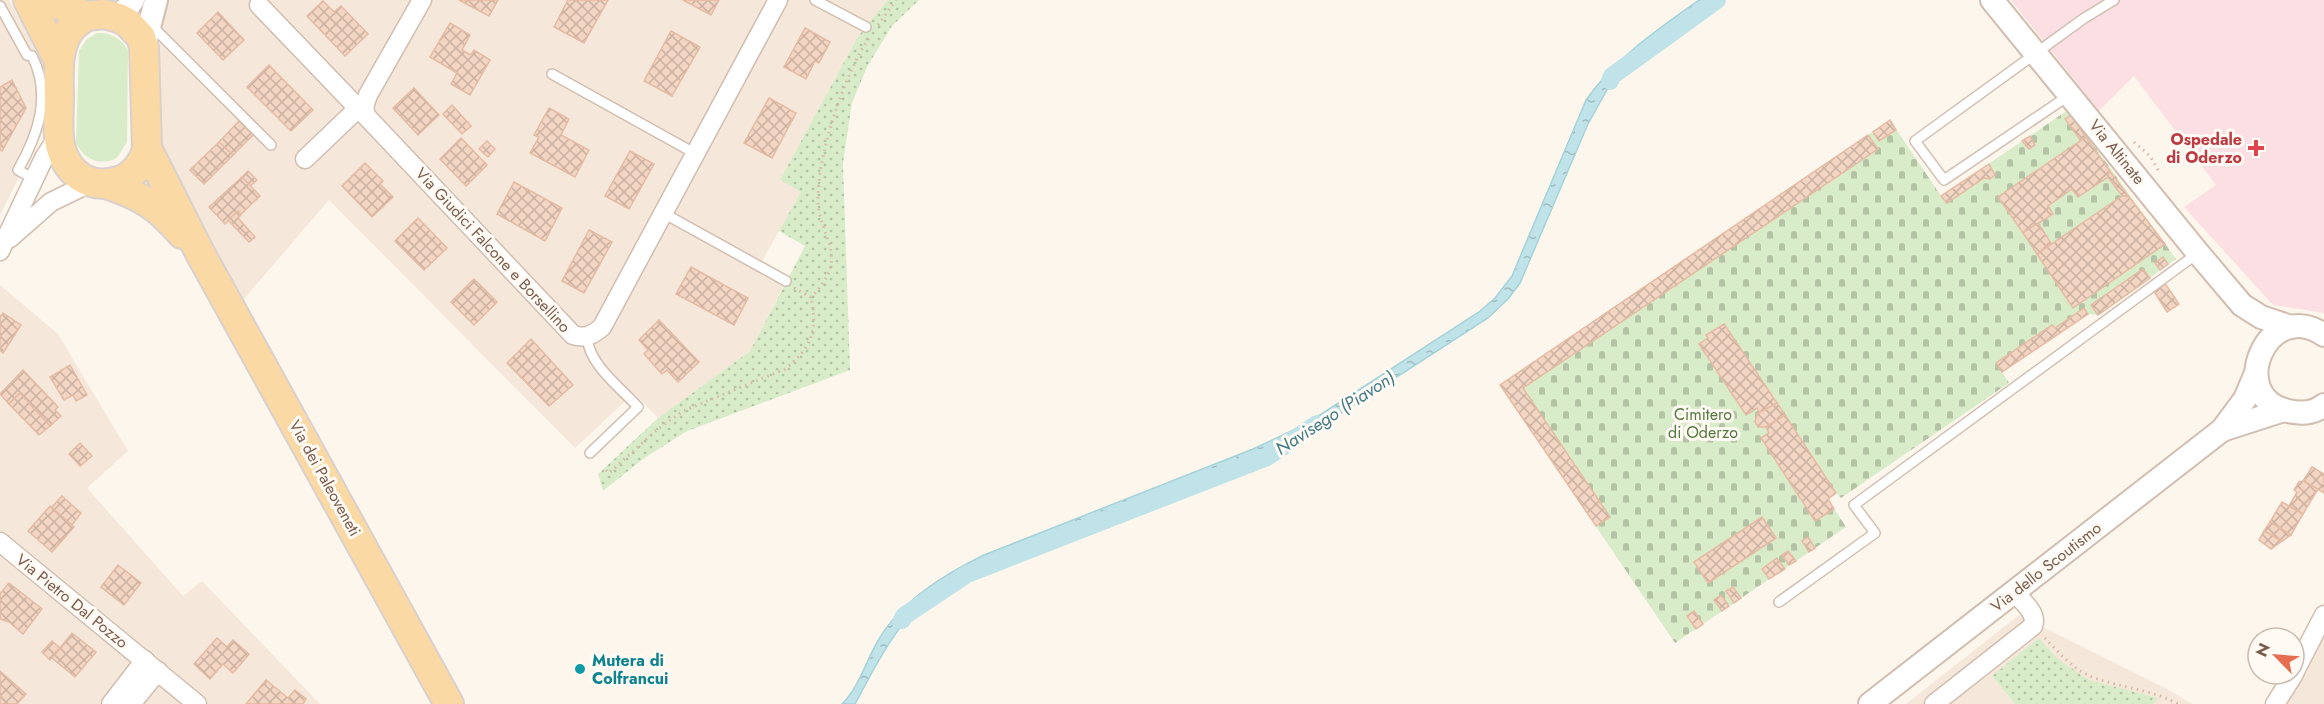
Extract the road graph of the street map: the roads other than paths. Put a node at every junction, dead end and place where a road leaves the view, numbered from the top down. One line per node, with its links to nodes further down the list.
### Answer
1 (28, 0): 16 (main road)
2 (47, 0): 12 (main road)
3 (156, 0): 14 (street)
4 (422, 0): 19 (street)
5 (778, 0): 23 (street, Via Giudici Falcone e Borsellino)
6 (815, 0): 13 (lane)
7 (1992, 0): 15 (street, Via Altinate)
8 (2114, 0): 15 (lane)
9 (259, 5): 19 (street, Via Giudici Falcone e Borsellino)
10 (0, 6): 25 (lane)
11 (126, 9): 12 (main road); 14 (main road)
12 (87, 15): 16 (main road)
13 (871, 28)
14 (147, 36): 21 (lane); 22 (main road)
15 (2037, 54): 18 (street, Via Altinate); 18 (lane)
16 (59, 60): 20 (main road)
17 (552, 74): 23 (lane)
18 (2070, 94): 30 (street, Via Altinate)
19 (364, 107): 24 (street); 35 (street, Via Giudici Falcone e Borsellino)
20 (59, 135): 25 (street); 26 (main road)
21 (271, 145)
22 (147, 148): 26 (main road); 29 (main road, Via dei Paleoveneti)
23 (696, 154): 27 (street, Via Giudici Falcone e Borsellino)
24 (305, 159)
25 (34, 179): 28 (street)
26 (98, 184): 28 (street); 29 (main road, Via dei Paleoveneti)
27 (665, 214): 31 (lane); 35 (street, Via Giudici Falcone e Borsellino)
28 (3, 246)
29 (200, 253): 52 (main road, Via dei Paleoveneti)
30 (2198, 253): 32 (street, Via Altinate); 44 (lane)
31 (786, 281)
32 (2242, 305): 33 (street, Via Altinate); 36 (street, Via Altinate)
33 (2291, 327): 34 (street, Via Altinate); 36 (street)
34 (2324, 335)
35 (587, 337): 41 (lane)
36 (2261, 349): 37 (street)
37 (2256, 374): 38 (street); 40 (street, Via dello Scoutismo)
38 (2284, 410): 39 (street); 40 (street, Via dello Scoutismo)
39 (2319, 413)
40 (2222, 430): 43 (street, Via dello Scoutismo)
41 (590, 453)
42 (0, 542): 47 (street, Via Pietro Dal Pozzo)
43 (2014, 592): 53 (street, Via dello Scoutismo); 54 (street)
44 (1779, 602)
45 (2324, 615): 46 (street)
46 (2306, 650)
47 (151, 666): 49 (street, Via Pietro Dal Pozzo); 50 (street); 51 (street, Via Pietro Dal Pozzo)
48 (2286, 686): 55 (street)
49 (111, 704)
50 (132, 704)
51 (197, 704)
52 (450, 704)
53 (1870, 704)
54 (1934, 704)
55 (2275, 704)

